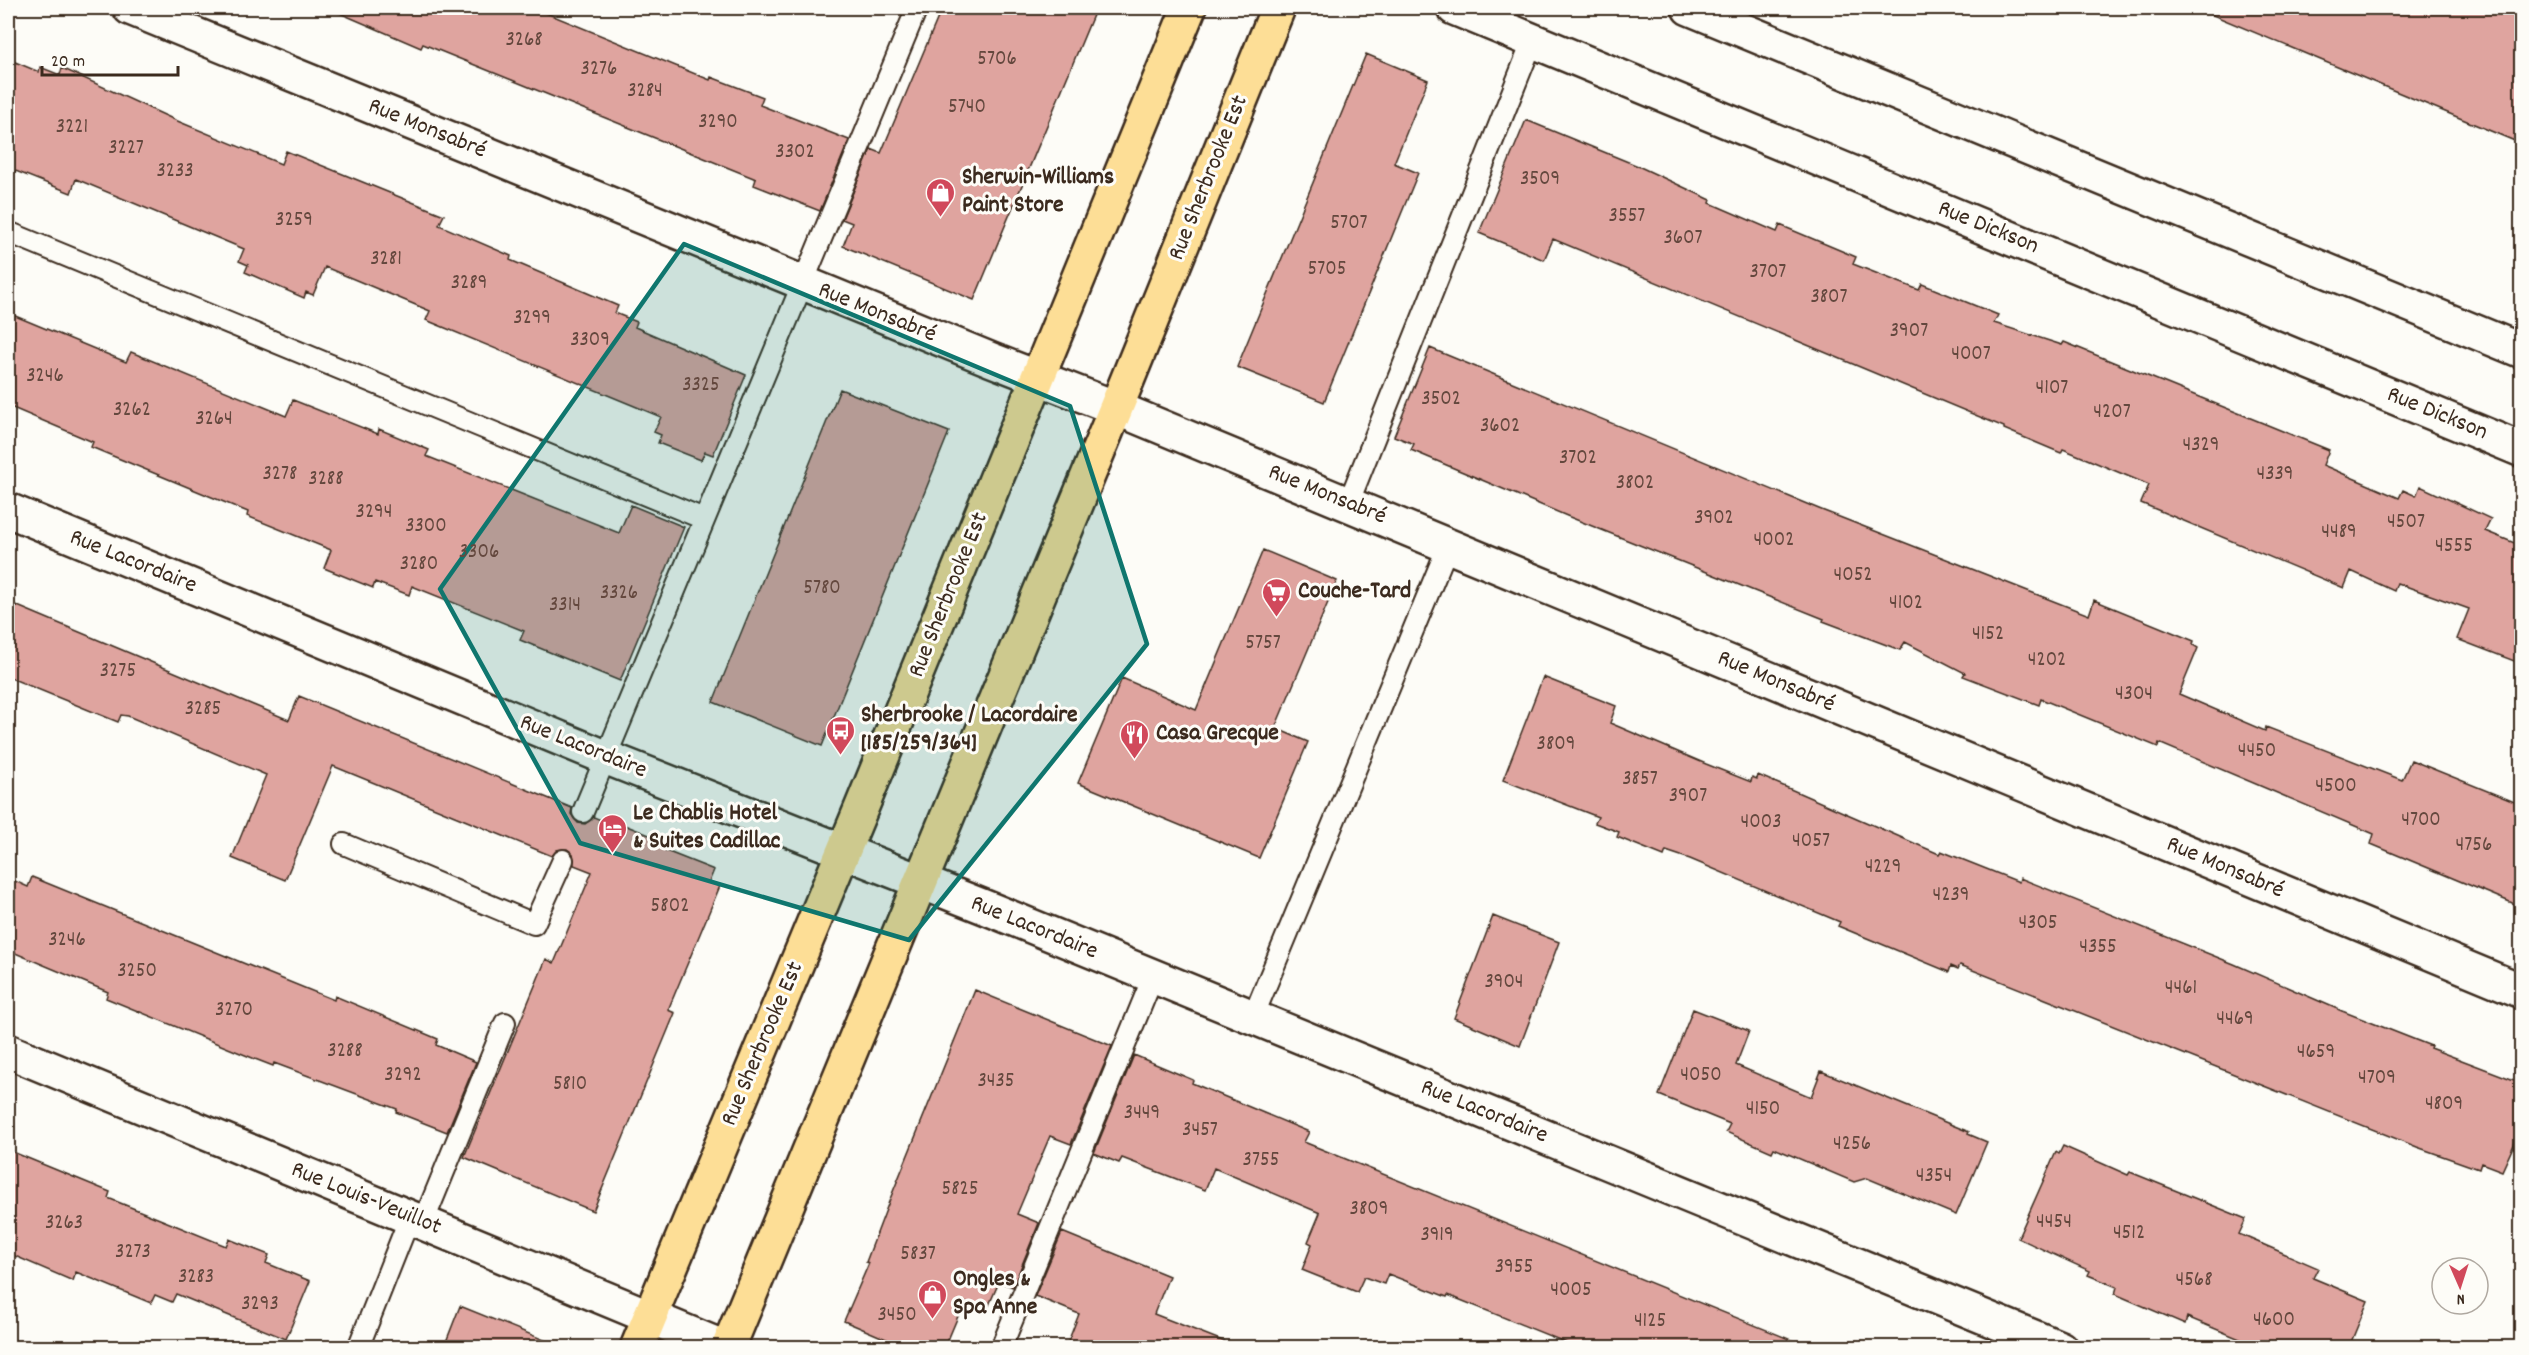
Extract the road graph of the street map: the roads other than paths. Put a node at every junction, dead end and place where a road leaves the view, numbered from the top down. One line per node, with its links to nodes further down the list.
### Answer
1 (130, 8): 9 (street, Rue Monsabré)
2 (916, 8): 9 (lane)
3 (1189, 8): 11 (main road, Rue Sherbrooke Est)
4 (1278, 8): 12 (main road, Rue Sherbrooke Est)
5 (1454, 8): 7 (street, Rue Dickson)
6 (1689, 8): 10 (street)
7 (1533, 40): 13 (street, Rue Dickson); 14 (lane)
8 (8, 232): 16 (lane)
9 (802, 282): 11 (street, Rue Monsabré); 16 (lane)
10 (2522, 351)
11 (1037, 378): 12 (street, Rue Monsabré); 21 (main road, Rue Sherbrooke Est)
12 (1116, 408): 14 (street, Rue Monsabré); 23 (main road, Rue Sherbrooke Est)
13 (2522, 450)
14 (1348, 504): 17 (street, Rue Monsabré)
15 (8, 510): 18 (street, Rue Lacordaire)
16 (704, 519): 18 (lane)
17 (1448, 546): 25 (street, Rue Monsabré); 26 (lane)
18 (605, 757): 19 (lane); 21 (street, Rue Lacordaire)
19 (583, 812)
20 (344, 844): 22 (lane)
21 (844, 852): 23 (street, Rue Lacordaire); 30 (main road, Rue Sherbrooke Est)
22 (563, 860)
23 (920, 882): 24 (street, Rue Lacordaire); 33 (main road, Rue Sherbrooke Est)
24 (1153, 977): 26 (street, Rue Lacordaire); 34 (lane)
25 (2522, 991)
26 (1253, 1017): 35 (street, Rue Lacordaire)
27 (505, 1023): 29 (lane)
28 (8, 1051): 29 (street, Rue Louis-Veuillot)
29 (416, 1220): 30 (street, Rue Louis-Veuillot); 31 (lane)
30 (650, 1317): 32 (main road, Rue Sherbrooke Est); 33 (street, Rue Louis-Veuillot)
31 (358, 1347)
32 (637, 1347)
33 (727, 1347)
34 (1001, 1347)
35 (2060, 1347)

